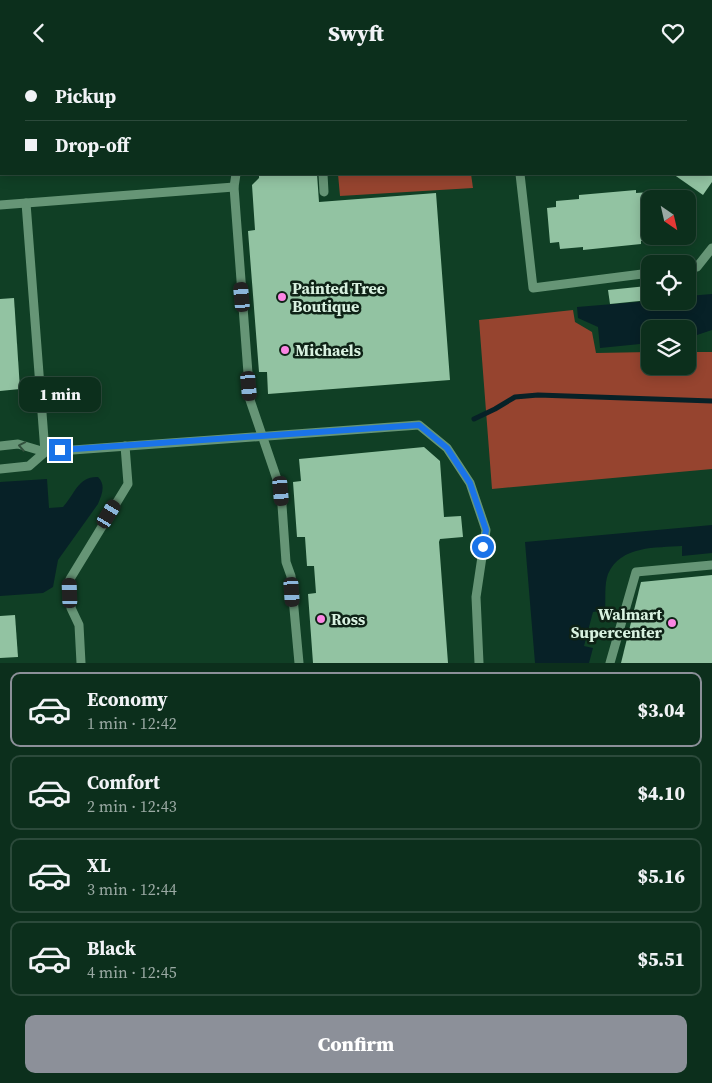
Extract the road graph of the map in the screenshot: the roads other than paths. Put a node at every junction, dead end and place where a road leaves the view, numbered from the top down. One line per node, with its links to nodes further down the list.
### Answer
1 (236, 175): 4 (lane)
2 (323, 175): 5 (lane)
3 (520, 175): 10 (lane)
4 (234, 187): 6 (lane); 11 (lane)
5 (324, 192)
6 (26, 203): 7 (lane); 14 (lane)
7 (0, 205)
8 (712, 249): 9 (lane)
9 (696, 267)
10 (641, 274)
11 (263, 435): 13 (lane); 18 (lane); 19 (lane)
12 (0, 446): 14 (lane, one-way to 12)
13 (124, 446): 14 (lane); 17 (lane)
14 (44, 451): 15 (lane)
15 (0, 469)
16 (712, 565): 20 (lane)
17 (81, 663)
18 (299, 663)
19 (479, 663)
20 (610, 663)

